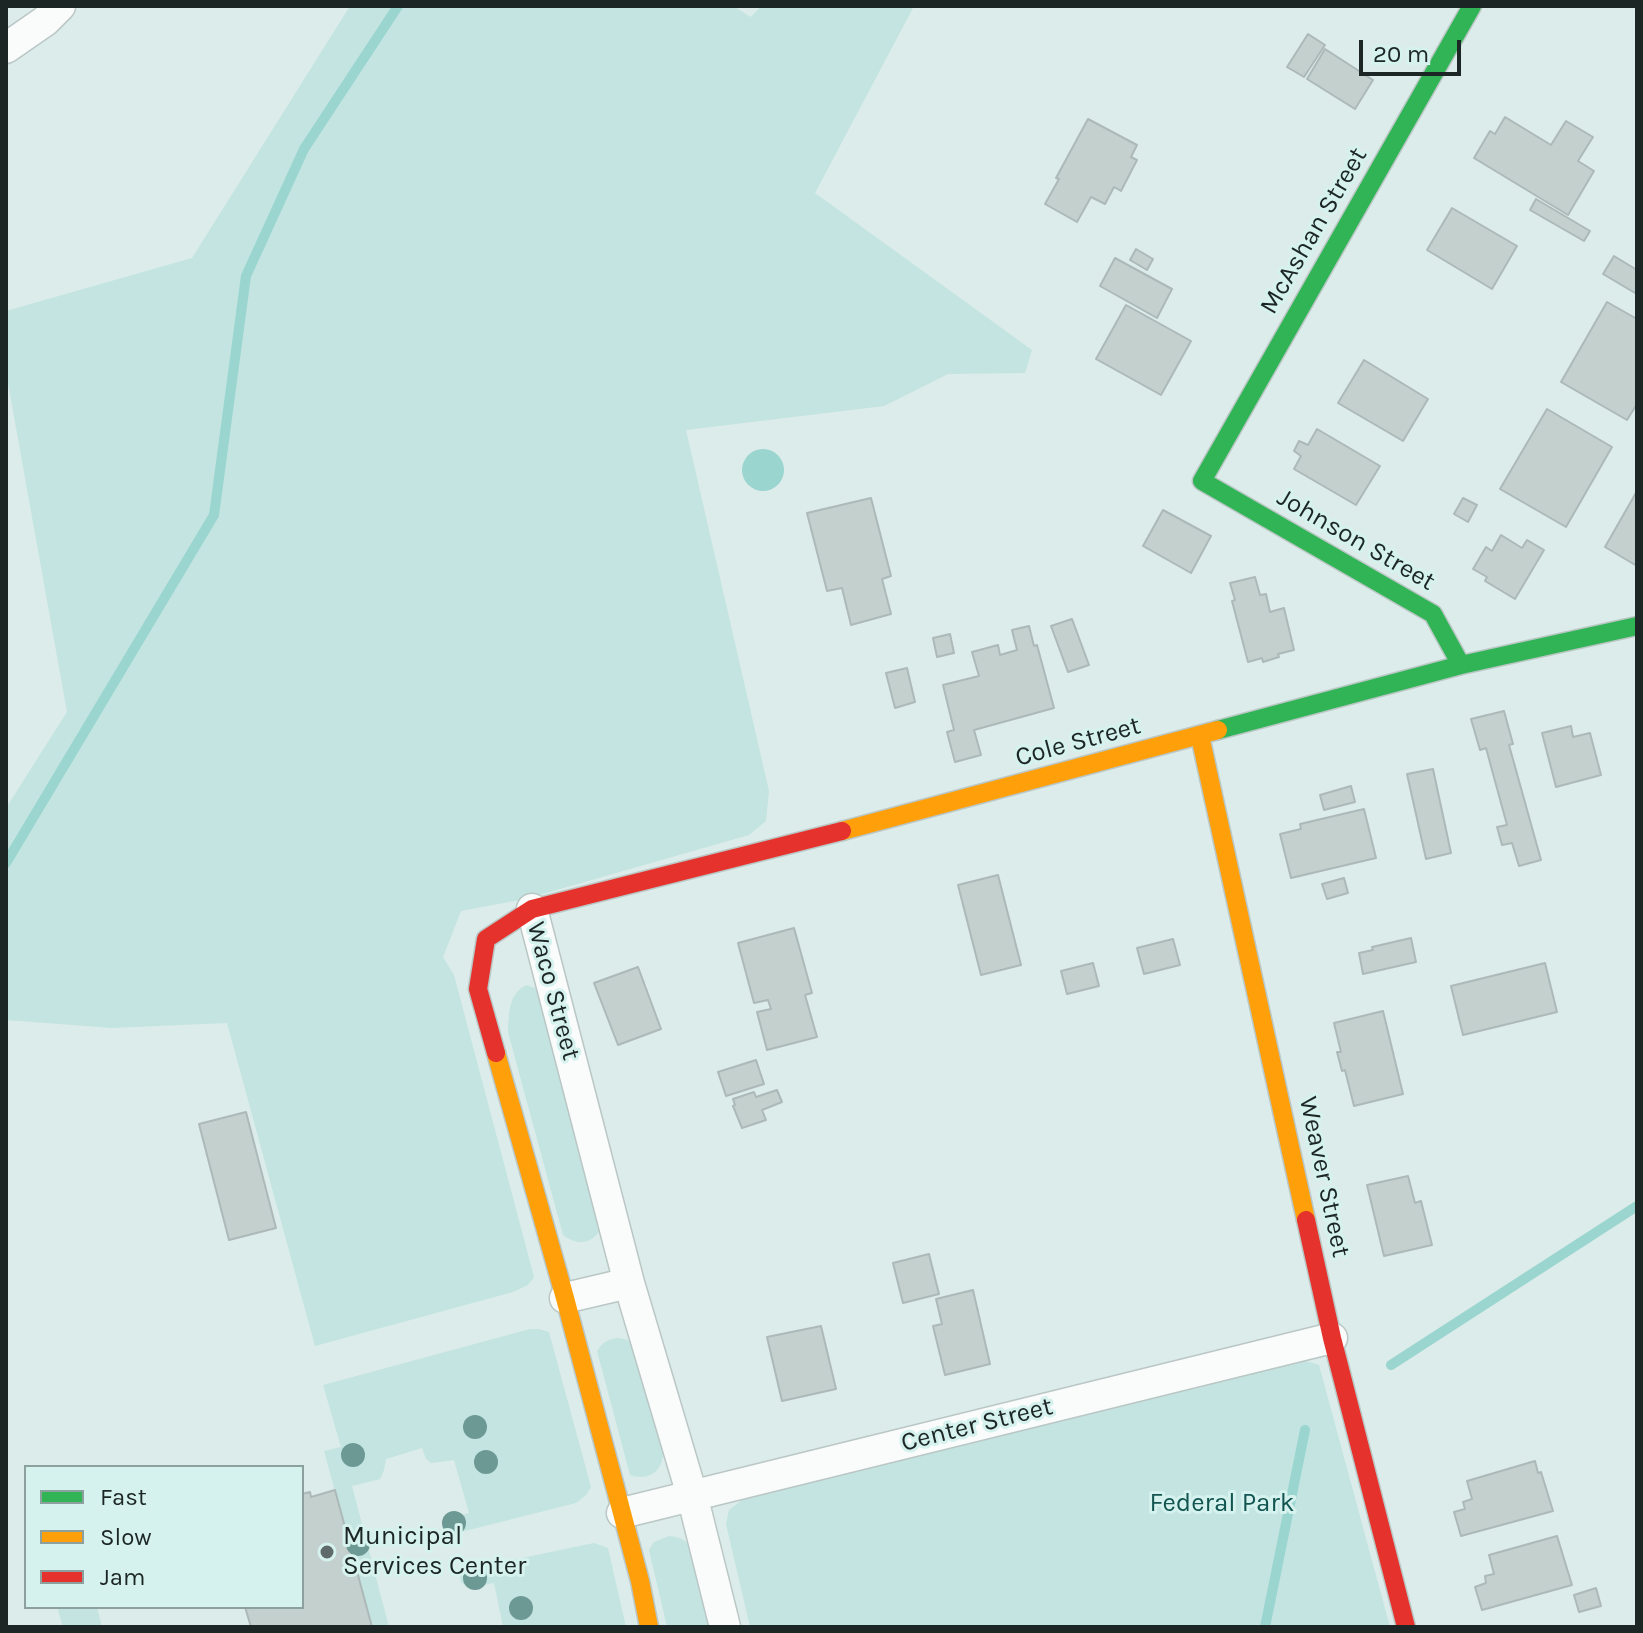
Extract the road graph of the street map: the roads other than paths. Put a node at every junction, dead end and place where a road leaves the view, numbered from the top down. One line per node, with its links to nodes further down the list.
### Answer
1 (60, 6): 3 (street)
2 (1472, 6): 4 (street, McAshan Street)
3 (6, 48)
4 (1202, 481): 6 (street, Johnson Street)
5 (1637, 626): 6 (street, Cole Street)
6 (1461, 665): 7 (street, Cole Street)
7 (1200, 736): 8 (street, Cole Street); 11 (street, Weaver Street)
8 (532, 909): 9 (street, Waco Street); 10 (street, Waco Street)
9 (629, 1283): 10 (street); 12 (street, Waco Street)
10 (565, 1298): 13 (street, Waco Street)
11 (1332, 1338): 12 (street, Center Street); 16 (street, Weaver Street)
12 (692, 1495): 13 (street, Center Street); 15 (street, Waco Street)
13 (622, 1513): 14 (street, Waco Street)
14 (649, 1627)
15 (725, 1627)
16 (1406, 1627)

